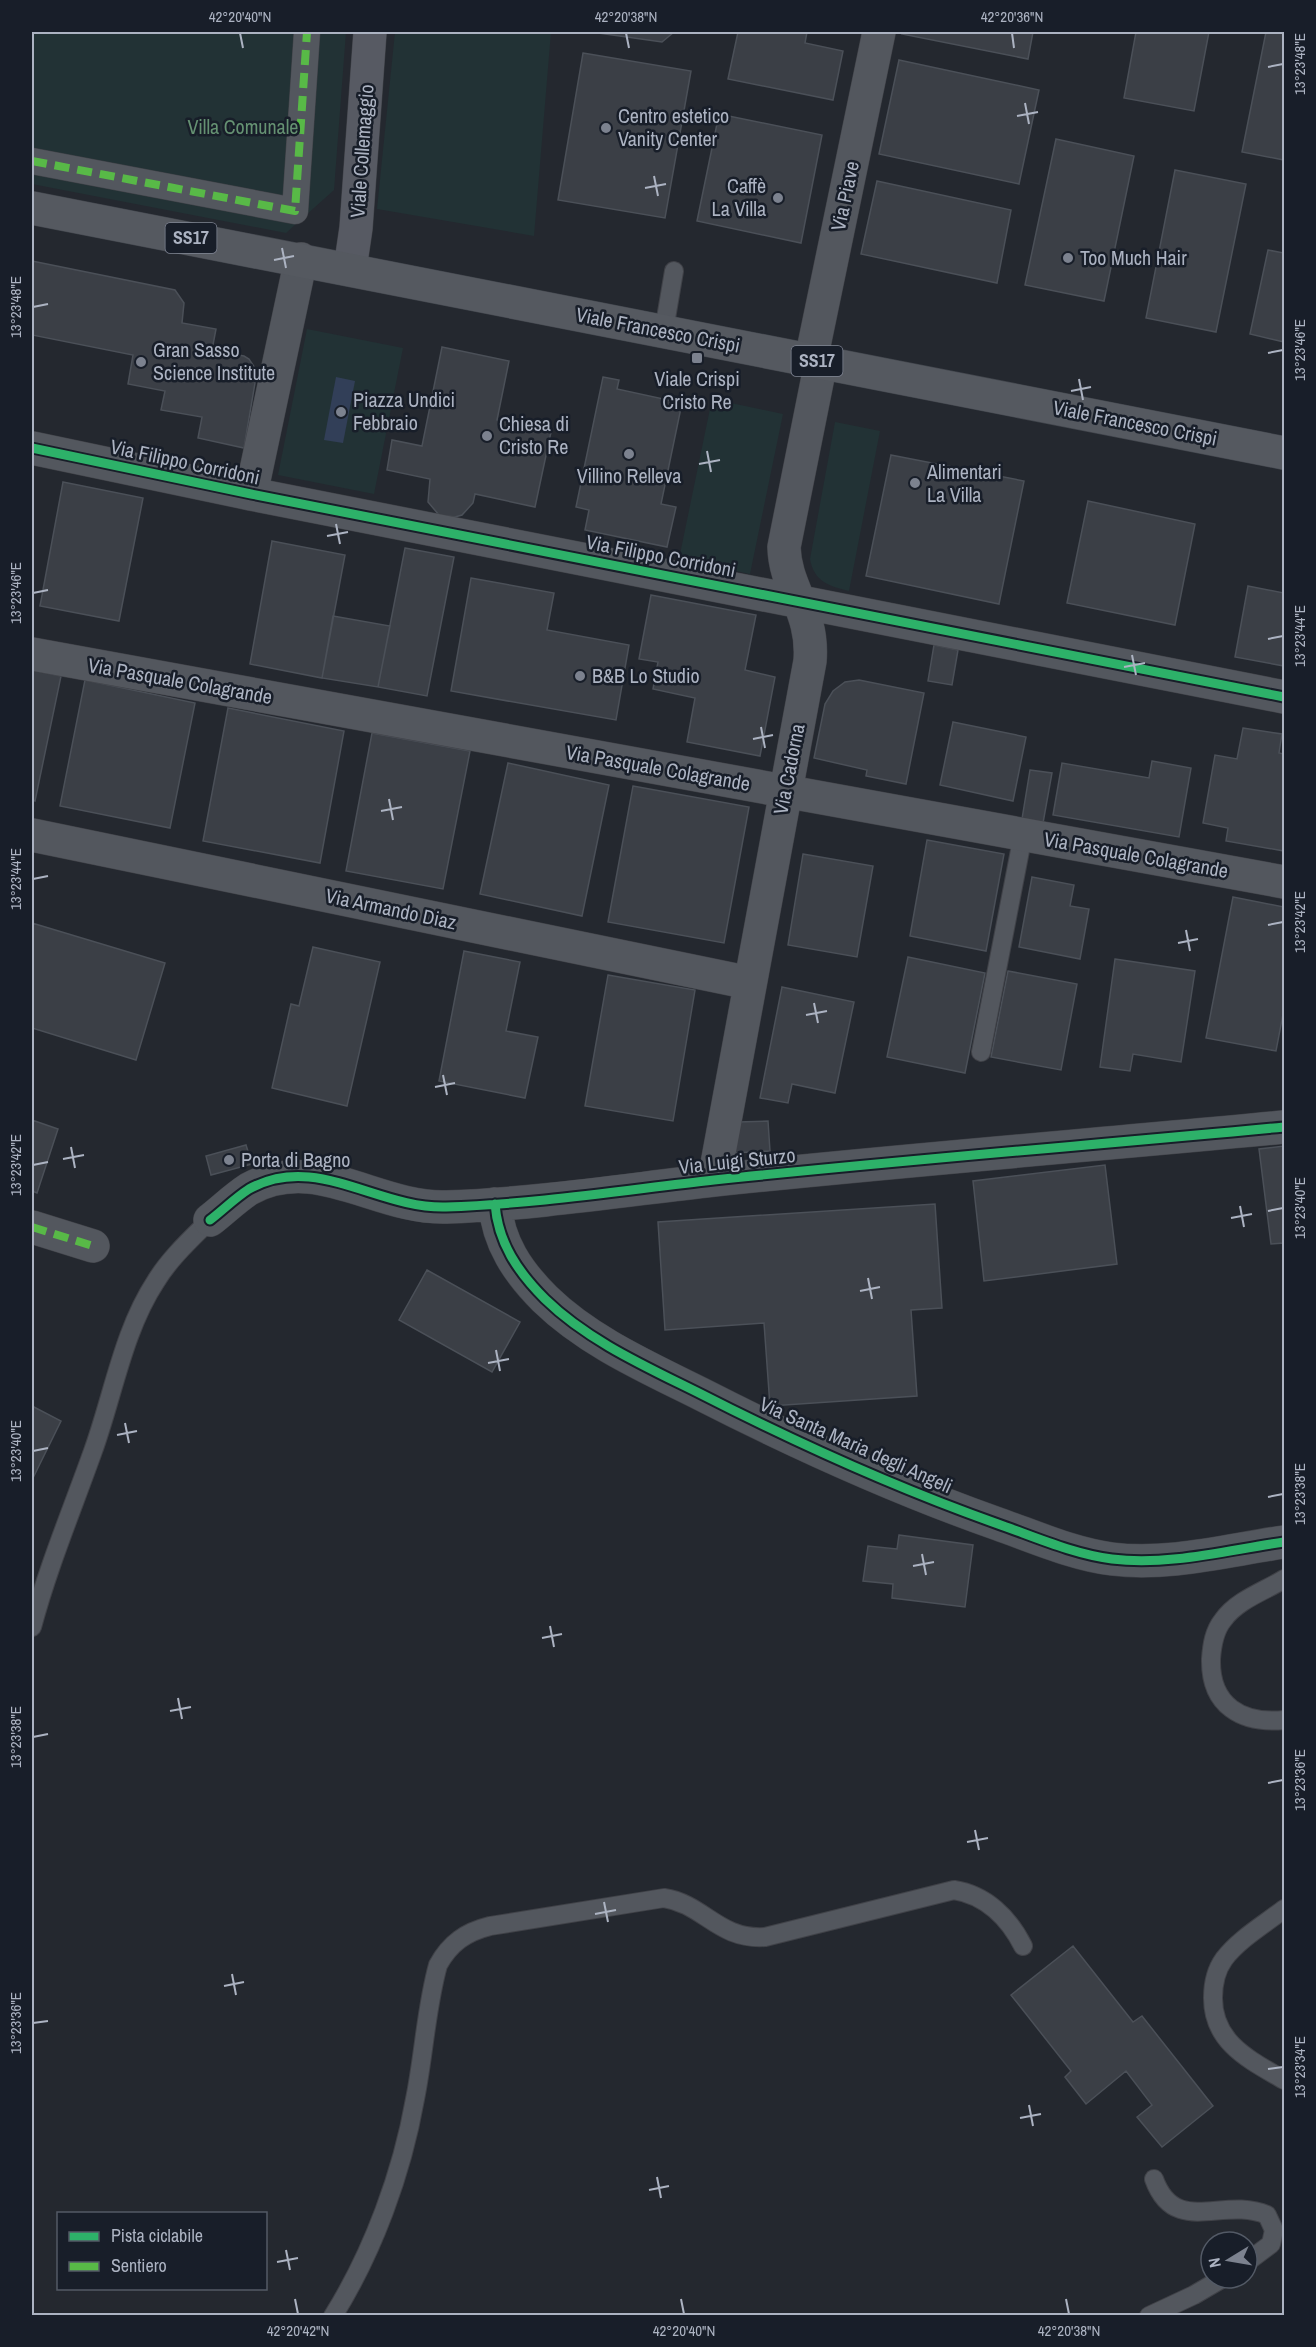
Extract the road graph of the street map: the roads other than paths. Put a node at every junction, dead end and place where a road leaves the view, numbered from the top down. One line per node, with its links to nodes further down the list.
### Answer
1 (307, 32): 4 (street)
2 (370, 32): 7 (main road, Viale Collemaggio)
3 (879, 32): 10 (street, Via Piave)
4 (32, 161)
5 (32, 208): 6 (main road, Viale Francesco Crispi / SS17)
6 (301, 259): 7 (main road, Viale Francesco Crispi / SS17); 13 (street)
7 (350, 269): 9 (main road, Viale Francesco Crispi / SS17)
8 (674, 271): 9 (lane)
9 (664, 330): 10 (main road, Viale Francesco Crispi / SS17)
10 (816, 361): 12 (main road, Viale Francesco Crispi / SS17); 14 (street, Via Cadorna)
11 (32, 448): 13 (street, Via Filippo Corridoni)
12 (1284, 453)
13 (251, 494): 14 (street, Via Filippo Corridoni)
14 (801, 602): 16 (street, Via Filippo Corridoni); 17 (street, Via Cadorna)
15 (32, 654): 17 (street, Via Pasquale Colagrande)
16 (1284, 697)
17 (785, 791): 19 (street, Via Pasquale Colagrande); 21 (street, Via Cadorna)
18 (32, 834): 21 (street, Via Armando Diaz)
19 (1023, 835): 20 (street, Via Pasquale Colagrande); 22 (lane)
20 (1284, 882)
21 (750, 982): 24 (street, Via Cadorna)
22 (981, 1052)
23 (1284, 1127): 24 (street, Via Luigi Sturzo)
24 (714, 1180): 25 (street, Via Luigi Sturzo)
25 (495, 1204): 26 (street, Via Luigi Sturzo); 29 (street, Via Santa Maria degli Angeli)
26 (210, 1220): 31 (lane)
27 (32, 1227): 28 (street)
28 (93, 1246)
29 (1284, 1542)
30 (1284, 1578): 32 (lane)
31 (32, 1628)
32 (1284, 1720)
33 (1284, 1909): 35 (lane)
34 (1023, 1946): 39 (lane)
35 (1284, 2079)
36 (1154, 2180): 37 (lane)
37 (1259, 2253)
38 (1203, 2290): 40 (lane)
39 (333, 2316)
40 (1149, 2316)

